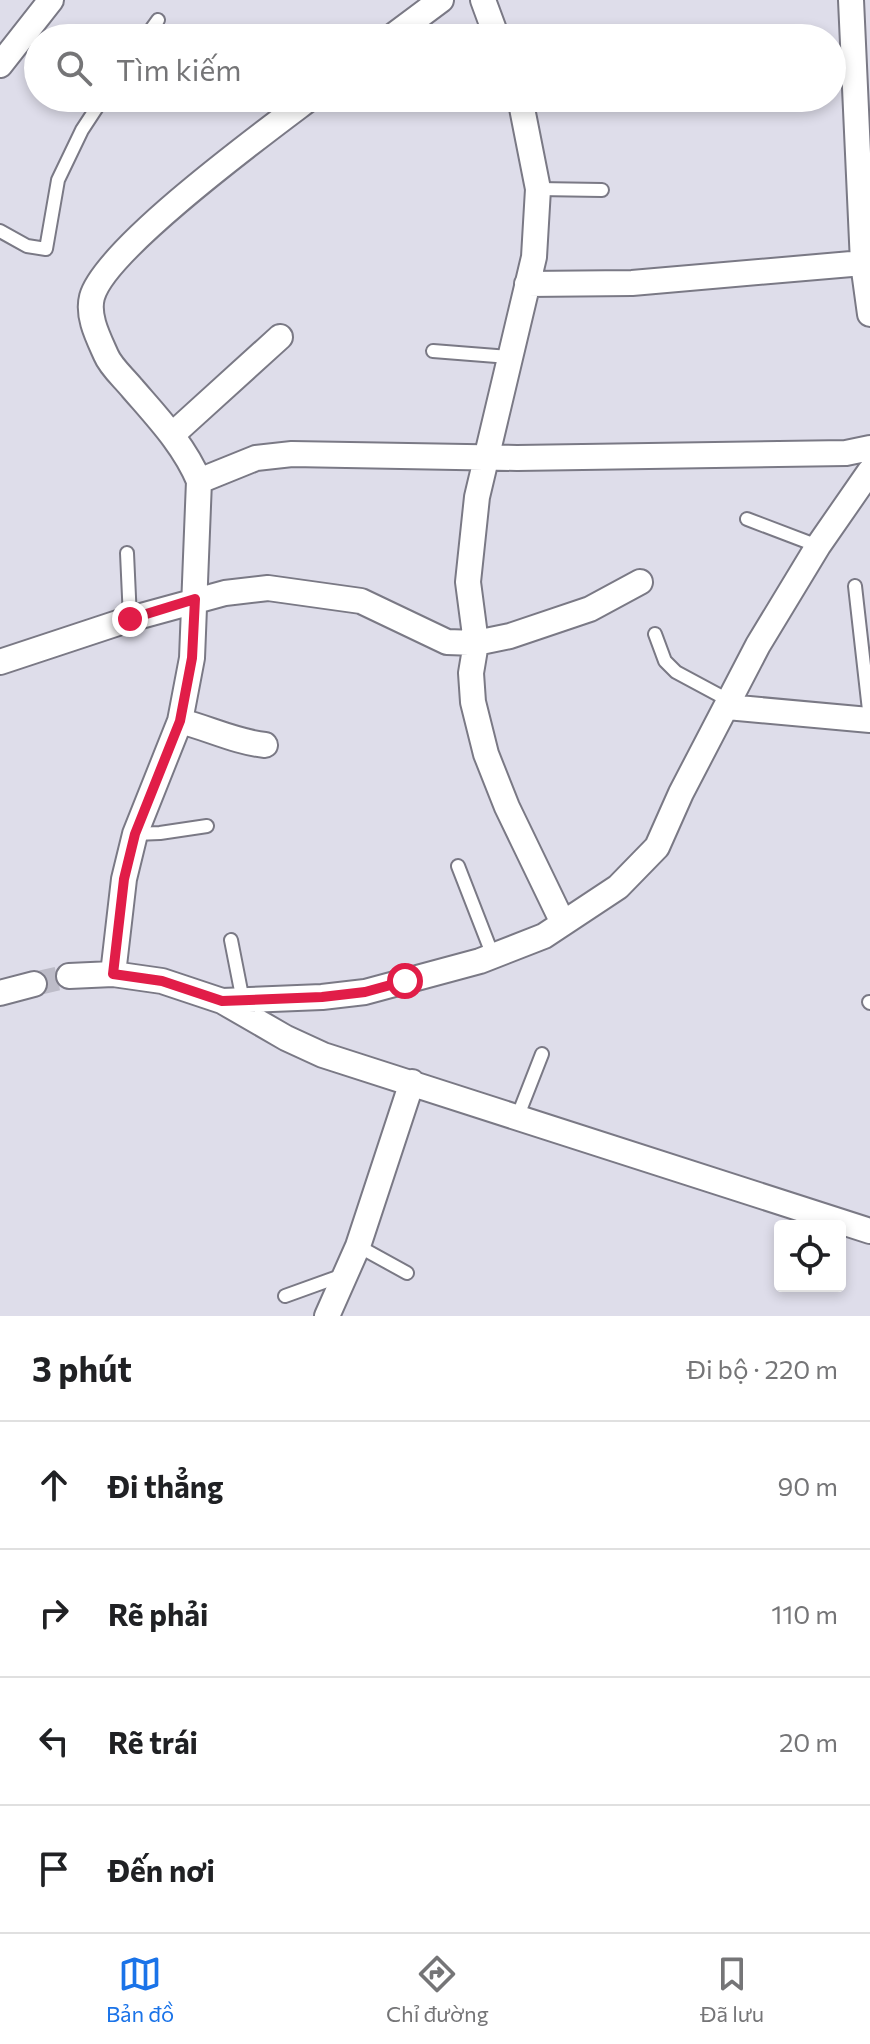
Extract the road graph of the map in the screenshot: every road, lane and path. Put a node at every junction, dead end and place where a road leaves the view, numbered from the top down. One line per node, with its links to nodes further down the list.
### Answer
1 (51, 0): 6 (street)
2 (441, 0): 8 (street)
3 (483, 0): 9 (street)
4 (851, 0): 18 (street)
5 (158, 20): 7 (lane)
6 (32, 24)
7 (155, 24)
8 (409, 24)
9 (492, 24)
10 (24, 34): 11 (street)
11 (0, 65)
12 (94, 112): 17 (lane)
13 (291, 112): 24 (street)
14 (523, 112): 15 (street)
15 (538, 189): 16 (lane); 19 (street)
16 (602, 190)
17 (0, 231)
18 (863, 263): 19 (street); 20 (street)
19 (527, 284): 23 (street)
20 (870, 314)
21 (280, 337): 24 (street)
22 (433, 351): 23 (lane)
23 (509, 357): 26 (street)
24 (172, 435): 28 (street)
25 (870, 448): 26 (street)
26 (486, 458): 28 (street); 37 (street)
27 (870, 471): 30 (street)
28 (199, 481): 34 (street)
29 (747, 519): 30 (lane)
30 (818, 546): 39 (street)
31 (127, 553): 35 (lane)
32 (640, 582): 37 (street)
33 (855, 586): 40 (lane)
34 (195, 599): 35 (street); 37 (street); 41 (street)
35 (130, 619): 38 (street)
36 (655, 634): 39 (lane)
37 (476, 643): 46 (street)
38 (0, 662)
39 (729, 704): 40 (street); 46 (street)
40 (870, 719)
41 (180, 721): 42 (street); 44 (street)
42 (265, 745)
43 (207, 826): 44 (lane)
44 (135, 834): 49 (street)
45 (458, 866): 48 (lane)
46 (563, 923): 48 (street)
47 (231, 940): 53 (lane)
48 (493, 956): 53 (street)
49 (113, 974): 50 (street); 53 (street)
50 (69, 976)
51 (34, 984): 52 (street)
52 (0, 993)
53 (232, 1001): 55 (street)
54 (542, 1054): 56 (lane)
55 (412, 1082): 56 (street); 58 (street)
56 (517, 1118): 57 (street)
57 (870, 1231)
58 (358, 1246): 59 (lane); 60 (street)
59 (407, 1273)
60 (346, 1274): 61 (lane); 62 (street)
61 (285, 1296)
62 (327, 1316)

